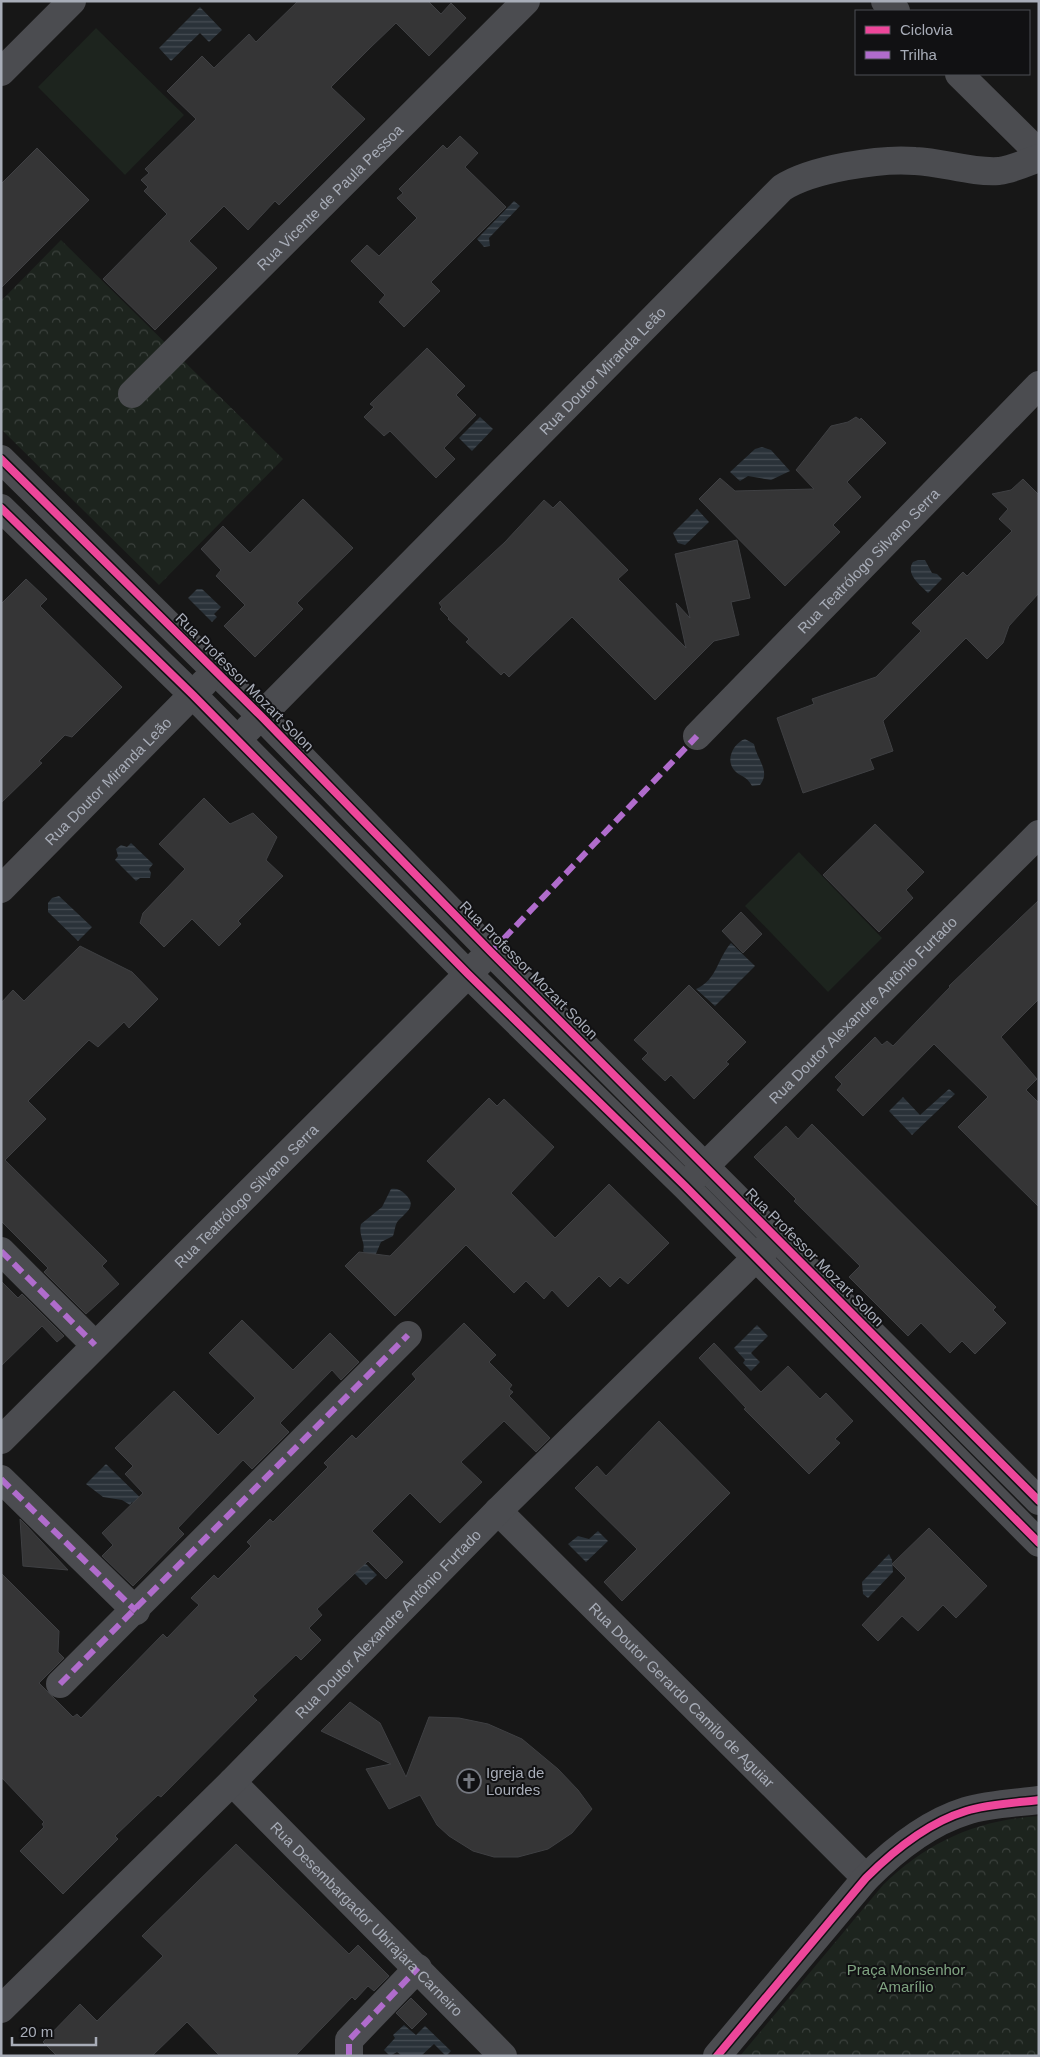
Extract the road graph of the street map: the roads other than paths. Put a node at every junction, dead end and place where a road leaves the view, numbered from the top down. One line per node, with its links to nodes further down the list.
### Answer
1 (72, 1): 5 (street)
2 (526, 1): 10 (street, Rua Vicente de Paula Pessoa)
3 (886, 1): 4 (street)
4 (895, 10)
5 (1, 72)
6 (960, 75): 7 (street)
7 (1039, 153)
8 (1039, 158): 15 (street, Rua Doutor Miranda Leão)
9 (1039, 385): 16 (street, Rua Teatrólogo Silvano Serra)
10 (132, 394)
11 (1, 459): 13 (street, Rua Professor Mozart Solon)
12 (1, 508): 14 (street)
13 (216, 671): 14 (street, Rua Doutor Miranda Leão); 15 (street, Rua Professor Mozart Solon)
14 (193, 695): 17 (street); 19 (street, Rua Doutor Miranda Leão)
15 (261, 716): 17 (street, Rua Doutor Miranda Leão); 20 (street, Rua Professor Mozart Solon)
16 (697, 736)
17 (237, 740): 21 (street)
18 (1039, 834): 22 (street, Rua Doutor Alexandre Antônio Furtado)
19 (1, 889)
20 (491, 952): 21 (street, Rua Teatrólogo Silvano Serra); 22 (street, Rua Professor Mozart Solon)
21 (468, 974): 23 (street); 28 (street, Rua Teatrólogo Silvano Serra)
22 (705, 1166): 23 (street, Rua Doutor Alexandre Antônio Furtado); 24 (street, Rua Professor Mozart Solon)
23 (685, 1186): 26 (street)
24 (776, 1238): 26 (street, Rua Doutor Alexandre Antônio Furtado); 31 (street, Rua Professor Mozart Solon)
25 (1, 1250): 28 (street)
26 (756, 1259): 32 (street, Rua Doutor Alexandre Antônio Furtado); 33 (street)
27 (408, 1335): 34 (street)
28 (95, 1345): 29 (street, Rua Teatrólogo Silvano Serra)
29 (1, 1440)
30 (1, 1479): 34 (street)
31 (1039, 1501)
32 (498, 1511): 36 (street, Rua Doutor Alexandre Antônio Furtado); 38 (street, Rua Doutor Gerardo Camilo de Aguiar)
33 (1039, 1543)
34 (136, 1610): 35 (street)
35 (60, 1684)
36 (232, 1782): 39 (street, Rua Desembargador Ubirajara Carneiro); 40 (street, Rua Doutor Alexandre Antônio Furtado)
37 (1039, 1800): 38 (street)
38 (866, 1878): 43 (street)
39 (418, 1968): 41 (street); 42 (street, Rua Desembargador Ubirajara Carneiro)
40 (1, 2009)
41 (348, 2056)
42 (503, 2056)
43 (717, 2056)

